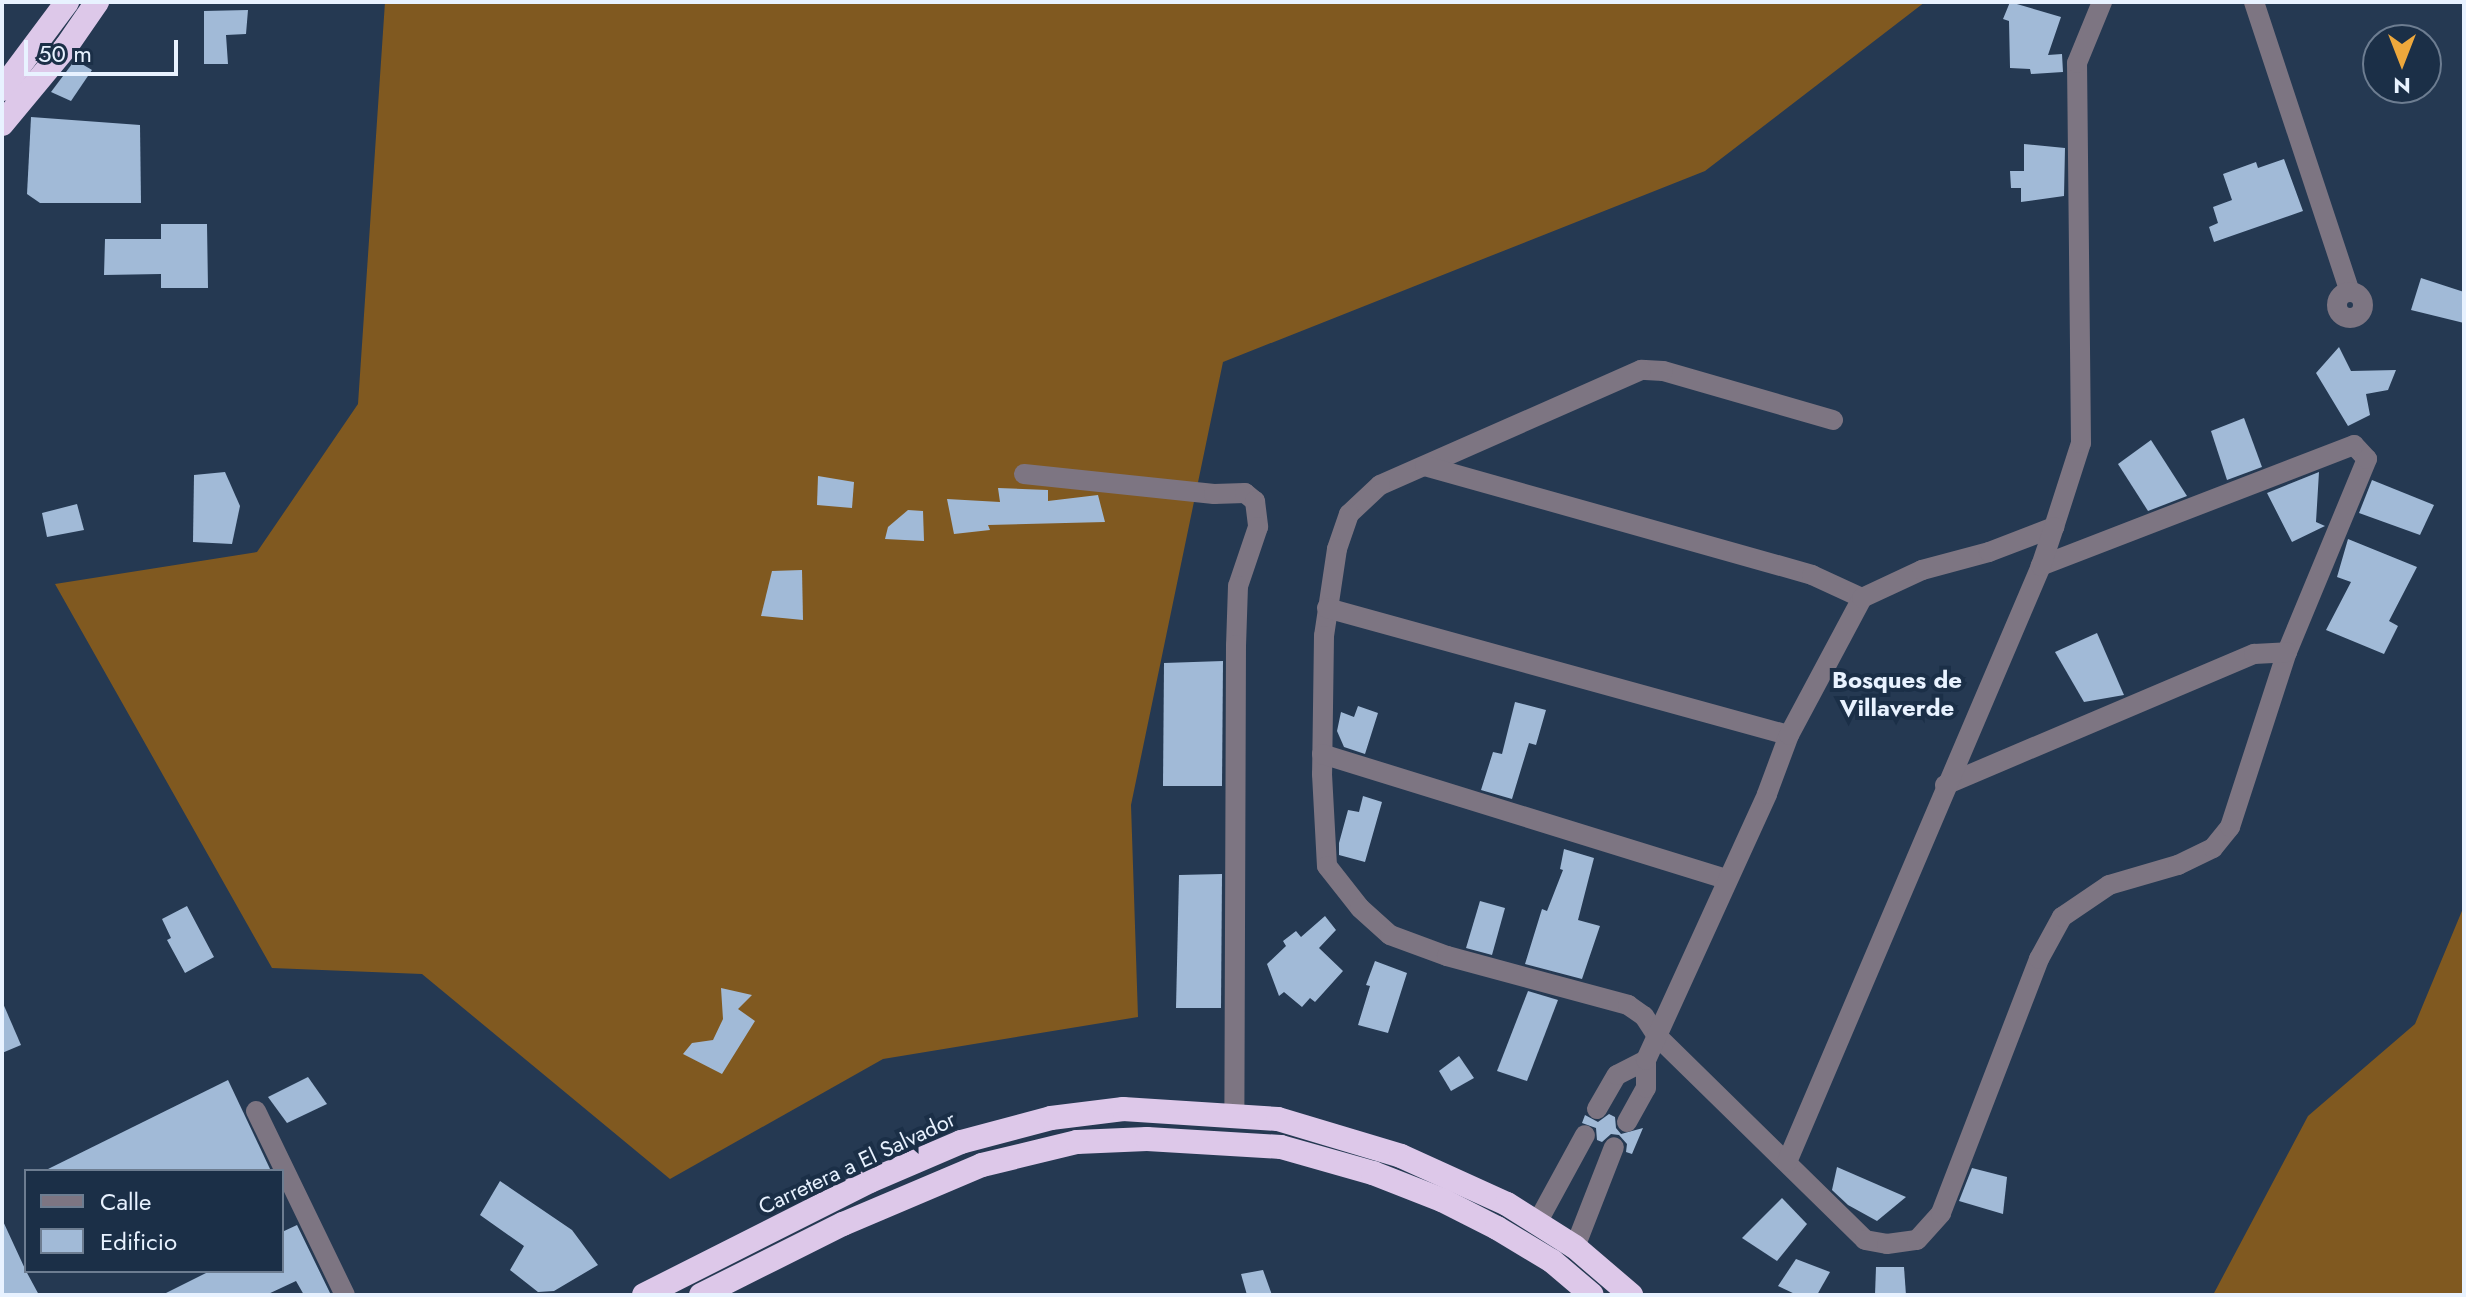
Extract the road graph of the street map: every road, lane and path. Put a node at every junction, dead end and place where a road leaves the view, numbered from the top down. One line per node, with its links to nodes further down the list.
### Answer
1 (67, 2): 5 (highway)
2 (97, 2): 6 (highway)
3 (2102, 2): 11 (street)
4 (2254, 2): 7 (street)
5 (2, 89)
6 (2, 124)
7 (2350, 292)
8 (1833, 420): 9 (street)
9 (1425, 466): 13 (street); 14 (street)
10 (1024, 474): 24 (street)
11 (2054, 527): 12 (street); 13 (street)
12 (2041, 566): 15 (street); 18 (street)
13 (1862, 598): 16 (street)
14 (1327, 608): 16 (street); 17 (street)
15 (2287, 652): 18 (street); 28 (street)
16 (1789, 735): 19 (street)
17 (1322, 754): 19 (street); 20 (street)
18 (1945, 785): 28 (street)
19 (1727, 879): 20 (street)
20 (1657, 1036): 21 (street); 28 (street)
21 (1646, 1060): 22 (street); 25 (street)
22 (1597, 1109)
23 (256, 1111): 31 (street)
24 (1234, 1114): 29 (highway, Carretera a El Salvador); 32 (highway, Carretera a El Salvador)
25 (1627, 1122)
26 (1585, 1135): 29 (street)
27 (1614, 1147): 30 (street)
28 (1787, 1162)
29 (1537, 1223): 30 (highway, Carretera a El Salvador)
30 (1575, 1247): 35 (highway, Carretera a El Salvador)
31 (345, 1295)
32 (644, 1295)
33 (701, 1295): 34 (highway)
34 (1592, 1295)
35 (1631, 1295)

